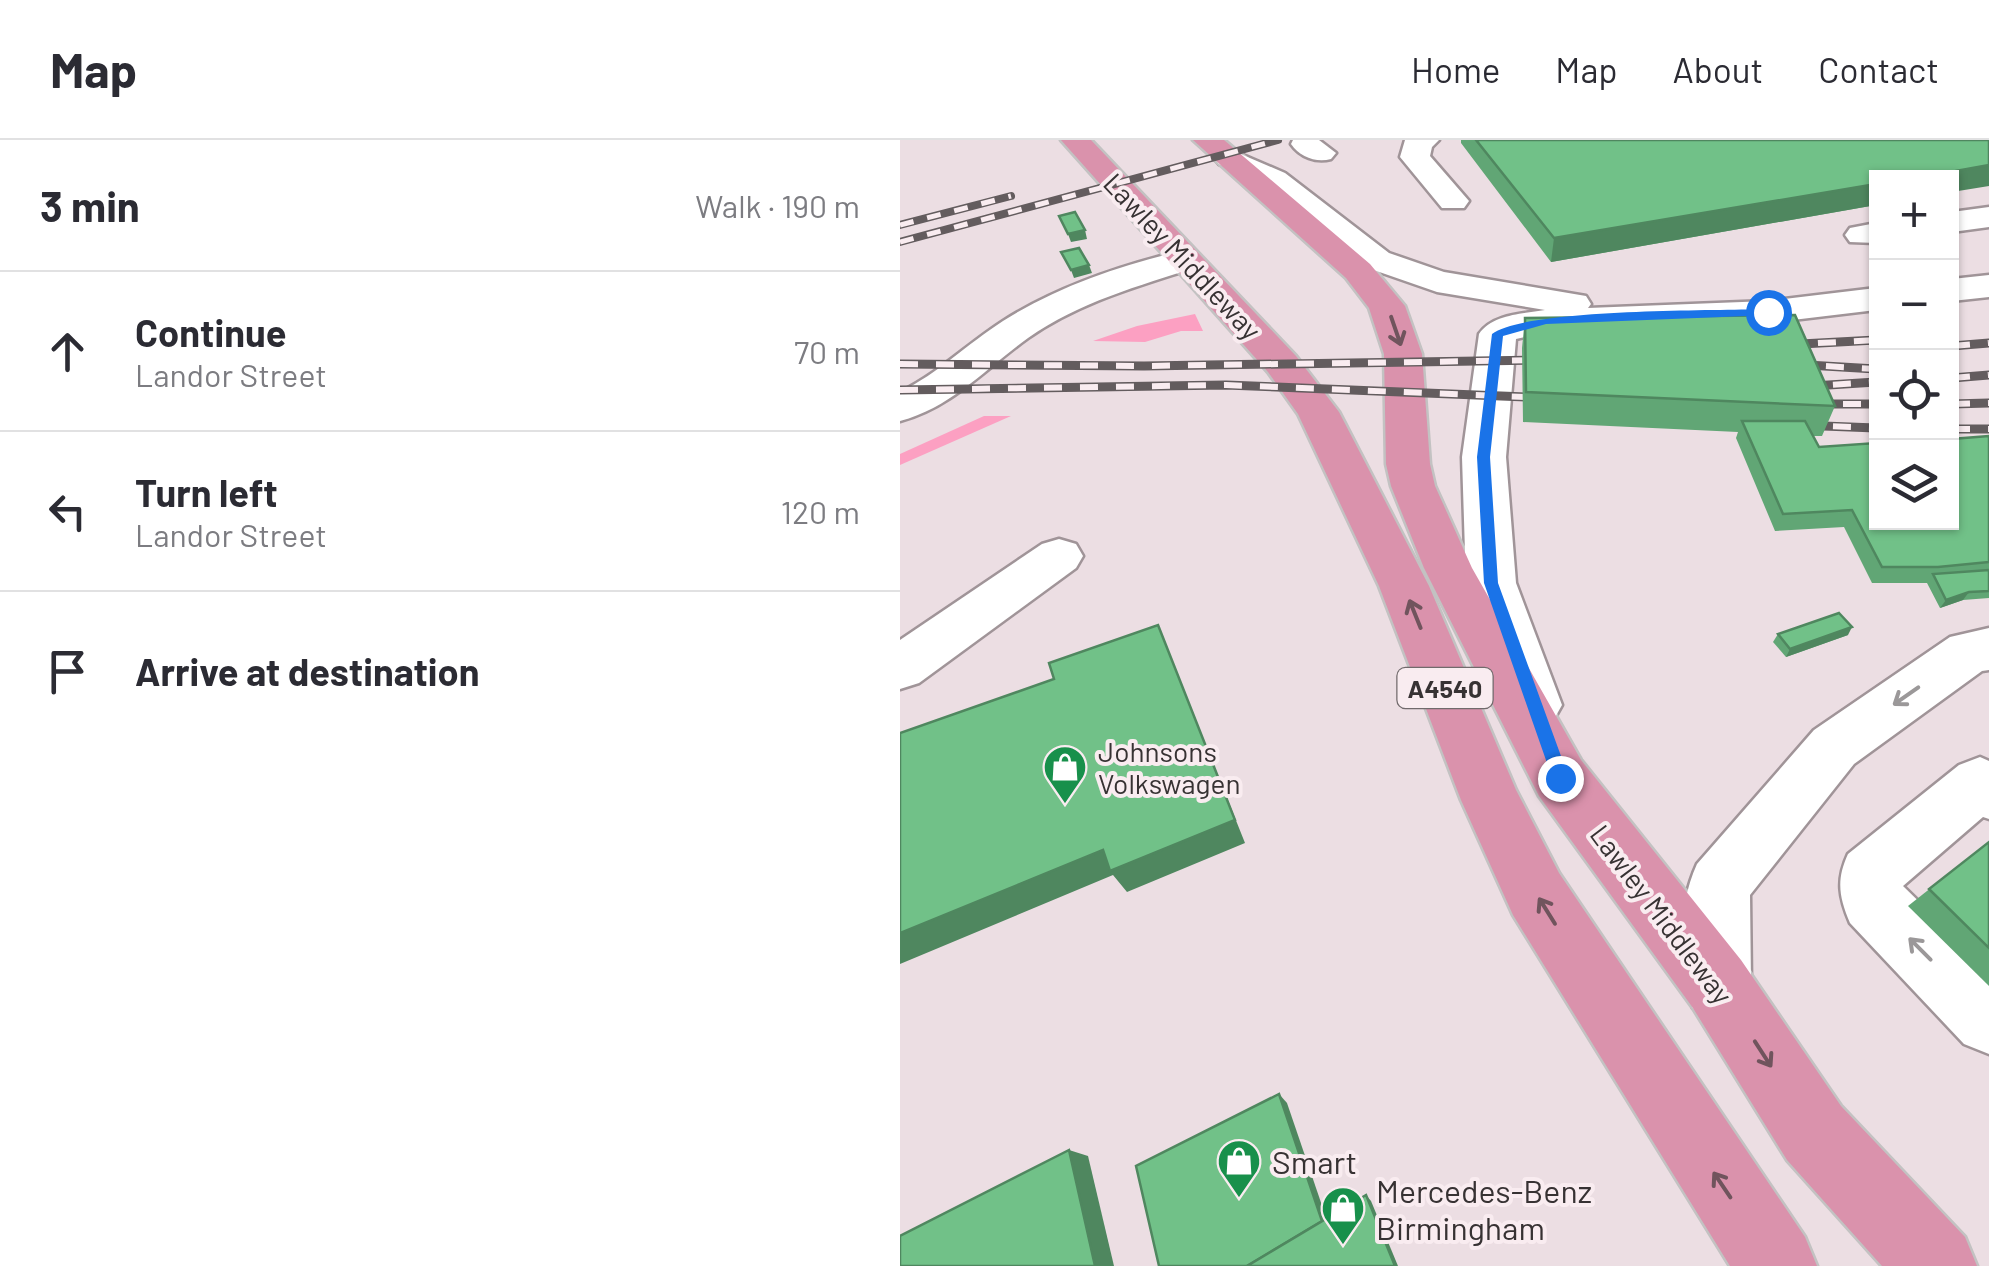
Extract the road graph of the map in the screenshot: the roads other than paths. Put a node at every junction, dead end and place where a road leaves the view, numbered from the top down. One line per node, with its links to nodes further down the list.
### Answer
1 (1075, 140): 7 (highway, Lawley Middleway / A4540)
2 (1425, 140): 4 (street)
3 (1218, 149): 11 (street); 16 (highway, Lawley Middleway / A4540, one-way to 16)
4 (1452, 200)
5 (1989, 217): 6 (street)
6 (1959, 221)
7 (1185, 260): 12 (street); 20 (highway, Lawley Middleway / A4540, one-way to 7)
8 (1989, 286): 9 (street)
9 (1959, 289)
10 (1869, 300): 11 (street)
11 (1682, 316): 16 (street)
12 (900, 408)
13 (1060, 556): 15 (street)
14 (1989, 649): 18 (street, one-way to 18)
15 (900, 668)
16 (1560, 778): 18 (highway, Lawley Middleway / A4540)
17 (1989, 793): 19 (street, one-way to 17)
18 (1717, 984): 21 (highway, Lawley Middleway / A4540, one-way to 21)
19 (1989, 1019)
20 (1776, 1266)
21 (1936, 1266)

